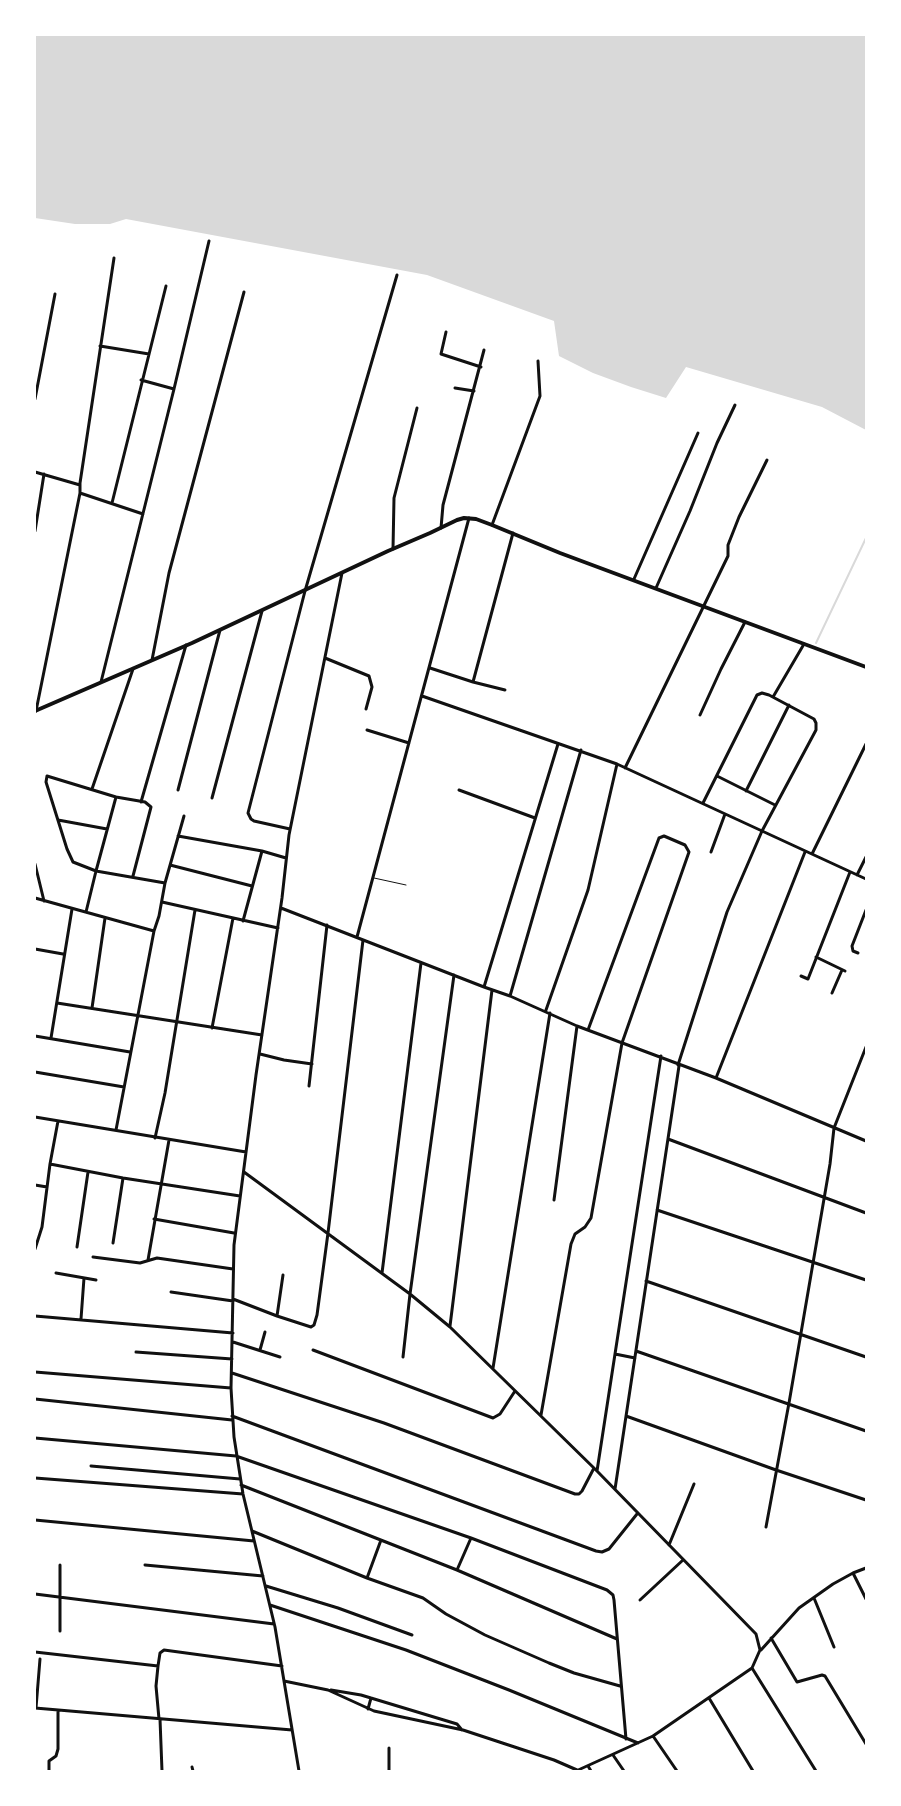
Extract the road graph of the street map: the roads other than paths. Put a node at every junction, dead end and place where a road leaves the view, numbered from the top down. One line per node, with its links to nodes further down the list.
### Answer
1 (209, 241): 16 (street)
2 (114, 258): 8 (street)
3 (397, 275): 38 (street)
4 (166, 286): 10 (street)
5 (244, 292): 46 (street)
6 (55, 294): 14 (street)
7 (446, 332): 12 (street)
8 (100, 346): 10 (street); 25 (street)
9 (484, 350): 12 (street)
10 (150, 354): 13 (street)
11 (538, 361): 30 (street)
12 (481, 367): 17 (street)
13 (141, 380): 16 (street); 27 (street)
14 (37, 381): 18 (street)
15 (455, 388): 17 (street)
16 (174, 389): 28 (street)
17 (474, 391): 31 (street)
18 (35, 399)
19 (735, 405): 37 (street)
20 (417, 408): 34 (street)
21 (698, 433): 36 (street)
22 (767, 460): 39 (street)
23 (35, 472): 24 (street)
24 (44, 474): 25 (street); 32 (street)
25 (80, 485): 26 (street)
26 (80, 492): 27 (street); 57 (street)
27 (112, 503): 28 (street)
28 (143, 514): 51 (street)
29 (469, 518): 30 (street); 31 (street); 48 (street)
30 (492, 524): 33 (street)
31 (441, 528): 34 (street)
32 (35, 531)
33 (512, 533): 36 (street); 50 (street)
34 (393, 549): 35 (street)
35 (342, 573): 38 (street); 45 (street)
36 (634, 579): 37 (street)
37 (656, 588): 39 (street)
38 (305, 591): 40 (street); 81 (street)
39 (704, 606): 41 (street); 65 (street)
40 (262, 611): 42 (street); 72 (street)
41 (745, 622): 43 (street); 58 (street)
42 (220, 630): 44 (street); 68 (street)
43 (804, 644): 47 (street); 54 (street)
44 (186, 645): 46 (street); 73 (street)
45 (325, 658): 56 (street); 81 (street)
46 (152, 660): 49 (street)
47 (866, 667)
48 (430, 668): 50 (street); 53 (street)
49 (133, 669): 51 (street); 67 (street)
50 (473, 682): 52 (street)
51 (100, 683): 57 (street)
52 (505, 690)
53 (422, 696): 60 (street); 61 (street)
54 (773, 697): 55 (street); 66 (street)
55 (789, 706): 70 (street); 75 (street)
56 (366, 709)
57 (35, 711)
58 (700, 715)
59 (366, 730): 60 (street)
60 (409, 743): 96 (street)
61 (558, 744): 63 (street); 78 (street)
62 (866, 744): 87 (street)
63 (581, 750): 64 (street); 127 (street)
64 (617, 764): 65 (street); 130 (street)
65 (625, 768): 74 (street)
66 (717, 776): 70 (street); 74 (street)
67 (92, 789): 71 (street); 79 (street)
68 (178, 790)
69 (459, 790): 78 (street)
70 (746, 791): 75 (street)
71 (116, 797): 73 (street); 80 (street)
72 (212, 798)
73 (141, 802): 95 (street)
74 (703, 804): 76 (street)
75 (775, 805): 82 (street)
76 (725, 814): 82 (street); 85 (street)
77 (184, 816): 83 (street)
78 (535, 818): 124 (street)
79 (58, 820): 80 (street); 92 (street)
80 (108, 829): 92 (street)
81 (290, 829): 89 (street)
82 (762, 831): 86 (street); 146 (street)
83 (178, 836): 84 (street); 91 (street)
84 (262, 851): 89 (street); 100 (street)
85 (711, 852)
86 (805, 852): 87 (street); 148 (street)
87 (812, 854): 93 (street)
88 (866, 857): 94 (street)
89 (286, 858): 104 (street)
90 (35, 864): 102 (street)
91 (170, 865): 98 (street); 100 (street)
92 (96, 871): 95 (street); 108 (street)
93 (850, 872): 94 (street); 120 (street)
94 (857, 875): 97 (street)
95 (133, 876): 98 (street)
96 (374, 878): 99 (lane); 115 (street)
97 (866, 879)
98 (165, 883): 103 (street)
99 (406, 885)
100 (252, 886): 111 (street)
101 (35, 898): 102 (street)
102 (44, 902): 105 (street)
103 (162, 902): 106 (street); 114 (street)
104 (281, 908): 112 (street); 113 (street)
105 (72, 909): 108 (street); 119 (street)
106 (195, 910): 110 (street); 133 (street)
107 (866, 910): 118 (street)
108 (86, 912): 109 (street)
109 (105, 918): 114 (street); 129 (street)
110 (233, 918): 111 (street); 135 (street)
111 (243, 920): 113 (street)
112 (327, 925): 115 (street); 145 (street)
113 (278, 928): 137 (street)
114 (154, 930): 132 (street)
115 (357, 938): 116 (street)
116 (363, 940): 121 (street); 176 (street)
117 (35, 949): 119 (street)
118 (858, 953)
119 (63, 954): 128 (street)
120 (816, 957): 123 (street); 126 (street)
121 (421, 963): 122 (street); 184 (street)
122 (454, 975): 124 (street); 192 (street)
123 (801, 976)
124 (484, 987): 125 (street)
125 (492, 990): 127 (street); 197 (street)
126 (832, 993)
127 (510, 996): 130 (street)
128 (57, 1003): 129 (street); 139 (street)
129 (92, 1008): 132 (street)
130 (546, 1010): 131 (street)
131 (550, 1013): 134 (street); 212 (street)
132 (137, 1015): 133 (street); 142 (street)
133 (177, 1022): 135 (street); 155 (street)
134 (577, 1026): 136 (street); 169 (street)
135 (212, 1028): 137 (street)
136 (588, 1030): 140 (street); 140 (street)
137 (262, 1035): 143 (street)
138 (35, 1036): 139 (street)
139 (51, 1038): 142 (street)
140 (622, 1043): 144 (street); 219 (street)
141 (866, 1047): 153 (street)
142 (130, 1052): 150 (street)
143 (260, 1054): 145 (street); 159 (street)
144 (661, 1056): 146 (street); 206 (street)
145 (312, 1064): 149 (street)
146 (678, 1065): 148 (street); 156 (street)
147 (35, 1072): 150 (street)
148 (716, 1078): 153 (street)
149 (309, 1086)
150 (124, 1087): 154 (street)
151 (35, 1117): 152 (street)
152 (58, 1121): 154 (street); 160 (street)
153 (834, 1128): 158 (street); 168 (street)
154 (116, 1130): 155 (street)
155 (155, 1138): 157 (street)
156 (668, 1139): 168 (street); 170 (street)
157 (169, 1140): 159 (street); 164 (street)
158 (866, 1141)
159 (246, 1152): 161 (street)
160 (50, 1164): 162 (street); 166 (street)
161 (244, 1171): 167 (street); 176 (street)
162 (88, 1172): 163 (street); 178 (street)
163 (123, 1178): 164 (street); 177 (street)
164 (160, 1183): 167 (street); 172 (street)
165 (35, 1185): 166 (street)
166 (47, 1187): 174 (street)
167 (240, 1196): 175 (street)
168 (824, 1197): 171 (street); 182 (street)
169 (554, 1200)
170 (657, 1210): 182 (street); 190 (street)
171 (866, 1213)
172 (154, 1219): 175 (street); 181 (street)
173 (35, 1225): 174 (street)
174 (42, 1227): 179 (street)
175 (234, 1233): 183 (street)
176 (328, 1233): 184 (street); 195 (street)
177 (114, 1243)
178 (77, 1247)
179 (35, 1250)
180 (93, 1256): 181 (street)
181 (148, 1260): 183 (street)
182 (813, 1261): 189 (street); 200 (street)
183 (233, 1269): 193 (street)
184 (382, 1273): 192 (street)
185 (56, 1274): 187 (street)
186 (283, 1275): 195 (street)
187 (84, 1278): 188 (street); 196 (street)
188 (96, 1280)
189 (866, 1280)
190 (646, 1281): 200 (street); 204 (street)
191 (171, 1292): 193 (street)
192 (410, 1294): 197 (street); 209 (street)
193 (233, 1300): 195 (street); 199 (street)
194 (35, 1316): 196 (street)
195 (277, 1316)
196 (81, 1320): 199 (street)
197 (450, 1327): 212 (street)
198 (266, 1332): 202 (street)
199 (234, 1333): 201 (street)
200 (801, 1334): 208 (street); 218 (street)
201 (233, 1342): 202 (street); 211 (street)
202 (260, 1350): 207 (street)
203 (313, 1350): 216 (street)
204 (636, 1351): 210 (street); 218 (street)
205 (136, 1352): 211 (street)
206 (615, 1354): 210 (street); 226 (street)
207 (280, 1357)
208 (866, 1357)
209 (403, 1358)
210 (634, 1358): 220 (street)
211 (232, 1359): 214 (street)
212 (492, 1369): 216 (street)
213 (35, 1372): 215 (street)
214 (232, 1373): 215 (street); 226 (street)
215 (231, 1388): 221 (street)
216 (515, 1392): 219 (street)
217 (35, 1399): 221 (street)
218 (789, 1403): 222 (street); 227 (street)
219 (541, 1415): 226 (street)
220 (626, 1416): 227 (street); 232 (street)
221 (232, 1418): 224 (street); 235 (street)
222 (866, 1431)
223 (35, 1438): 224 (street)
224 (236, 1456): 229 (street); 239 (street)
225 (91, 1466): 229 (street)
226 (596, 1470): 232 (street)
227 (776, 1470): 234 (street); 237 (street)
228 (35, 1478): 233 (street)
229 (240, 1479): 231 (street)
230 (694, 1484): 242 (street)
231 (241, 1485): 233 (street); 240 (street)
232 (614, 1490): 235 (street)
233 (243, 1494): 238 (street)
234 (866, 1500)
235 (637, 1514): 242 (street)
236 (35, 1520): 241 (street)
237 (766, 1527)
238 (252, 1531): 241 (street); 250 (street)
239 (470, 1538): 247 (street); 262 (street)
240 (381, 1540): 247 (street); 250 (street)
241 (254, 1541): 249 (street)
242 (669, 1545): 243 (street)
243 (683, 1560): 256 (street); 264 (street)
244 (60, 1565): 253 (street)
245 (145, 1565): 249 (street)
246 (866, 1568): 248 (street)
247 (457, 1570): 262 (street)
248 (853, 1573): 254 (street); 255 (street)
249 (263, 1576): 251 (street)
250 (367, 1578): 271 (street)
251 (265, 1585): 257 (street); 260 (street)
252 (35, 1594): 253 (street)
253 (59, 1597): 258 (street); 259 (street)
254 (814, 1598): 261 (street); 263 (street)
255 (866, 1599)
256 (640, 1600)
257 (270, 1605): 258 (street); 282 (street)
258 (274, 1624): 268 (street)
259 (60, 1631)
260 (412, 1635)
261 (771, 1638): 264 (street); 284 (street)
262 (617, 1639): 271 (street)
263 (834, 1647)
264 (760, 1650): 269 (street)
265 (35, 1652): 267 (street)
266 (40, 1659): 275 (street)
267 (158, 1666): 268 (street); 278 (street)
268 (282, 1666): 270 (street)
269 (752, 1668): 274 (street); 297 (street)
270 (284, 1681): 272 (street); 279 (street)
271 (620, 1686): 282 (street)
272 (328, 1690): 273 (street); 276 (street)
273 (372, 1698): 276 (street); 280 (street)
274 (709, 1698): 281 (street); 296 (street)
275 (35, 1708): 277 (street)
276 (368, 1709): 280 (street)
277 (58, 1710): 278 (street); 288 (street)
278 (160, 1719): 279 (street); 289 (street)
279 (292, 1730): 290 (street)
280 (463, 1730): 292 (street)
281 (653, 1736): 283 (street); 295 (street)
282 (626, 1739): 283 (street)
283 (638, 1743): 286 (street)
284 (866, 1744)
285 (389, 1748): 291 (street)
286 (613, 1755): 287 (street); 294 (street)
287 (588, 1766): 292 (street); 293 (street)
288 (49, 1771)
289 (162, 1771)
290 (300, 1771)
291 (389, 1771)
292 (577, 1771)
293 (591, 1771)
294 (624, 1771)
295 (677, 1771)
296 (753, 1771)
297 (816, 1771)

